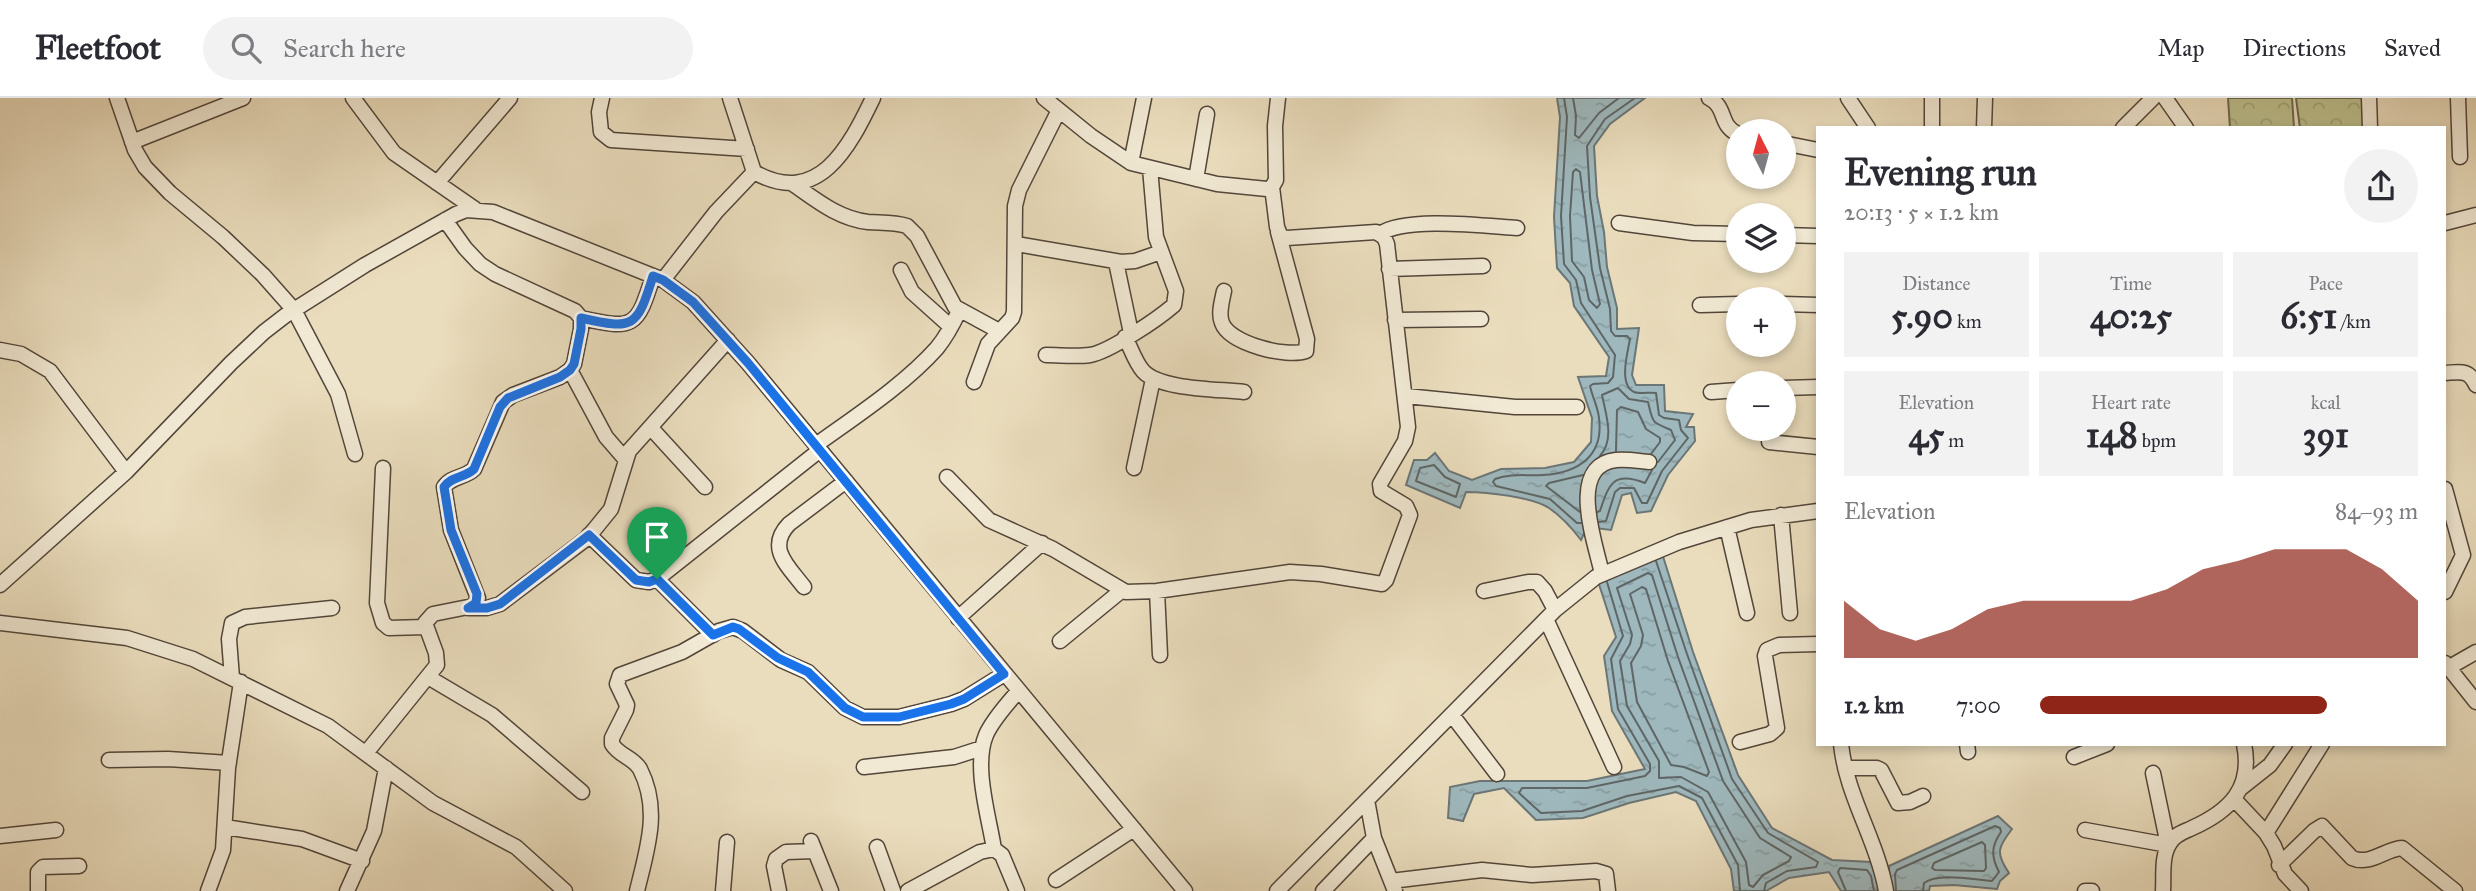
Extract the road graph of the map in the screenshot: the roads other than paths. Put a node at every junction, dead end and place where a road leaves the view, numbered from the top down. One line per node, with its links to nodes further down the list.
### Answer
1 (117, 98): 27 (street)
2 (243, 98): 27 (street)
3 (353, 98): 36 (street)
4 (510, 98): 36 (street)
5 (602, 98): 29 (street)
6 (730, 98): 29 (street)
7 (873, 98): 37 (street)
8 (1144, 98): 32 (street)
9 (1278, 98): 38 (street)
10 (1709, 98): 20 (street)
11 (1848, 98): 21 (street)
12 (1932, 98): 22 (street)
13 (1985, 98): 23 (street)
14 (2153, 98): 24 (street)
15 (2165, 98): 25 (street)
16 (2369, 98): 26 (street)
17 (2458, 98): 31 (street)
18 (1052, 103): 32 (street); 50 (street)
19 (1207, 114): 35 (street)
20 (1726, 124)
21 (1867, 126)
22 (1933, 126)
23 (1984, 126)
24 (2125, 126)
25 (2185, 126)
26 (2370, 126)
27 (132, 142): 62 (street)
28 (1796, 146): 30 (street)
29 (747, 149): 34 (street)
30 (1816, 150)
31 (2460, 157)
32 (1131, 163): 33 (street)
33 (1150, 168): 35 (street); 51 (street)
34 (754, 172): 37 (street); 56 (street)
35 (1196, 179): 38 (street)
36 (437, 183): 39 (street)
37 (793, 184): 63 (street)
38 (1272, 187): 45 (street)
39 (475, 209): 41 (street); 56 (street)
40 (2476, 215): 43 (street)
41 (445, 220): 62 (street); 64 (street)
42 (1619, 223): 47 (street)
43 (2446, 223)
44 (1517, 228): 46 (street)
45 (1278, 232): 46 (street); 57 (street)
46 (1380, 234): 54 (street)
47 (1726, 234)
48 (1796, 235): 49 (street)
49 (1816, 236)
50 (1016, 244): 52 (street); 68 (street)
51 (1161, 252): 52 (street); 69 (street)
52 (1116, 262): 69 (street)
53 (1483, 265): 54 (street)
54 (1389, 269): 66 (street)
55 (901, 270): 67 (street)
56 (658, 278): 64 (street); 70 (street)
57 (1224, 291)
58 (1726, 304): 60 (street)
59 (1796, 304): 61 (street)
60 (1700, 305)
61 (1816, 305)
62 (294, 310): 89 (street); 94 (street)
63 (959, 311): 67 (street); 68 (street)
64 (581, 318): 73 (street)
65 (1481, 319): 66 (street)
66 (1395, 320): 83 (street)
67 (951, 327): 87 (street)
68 (999, 331): 76 (street)
69 (1128, 335): 72 (street); 75 (street)
70 (728, 340): 85 (street); 87 (street)
71 (0, 350): 94 (street)
72 (1046, 355)
73 (570, 370): 90 (street); 113 (street)
74 (2446, 373): 77 (street)
75 (1153, 379): 81 (street); 93 (street)
76 (975, 382)
77 (2476, 385)
78 (1816, 387): 79 (street)
79 (1796, 388)
80 (1726, 391): 82 (street)
81 (1244, 392)
82 (1711, 392)
83 (1406, 396): 84 (street); 110 (street)
84 (1577, 407)
85 (651, 428): 90 (street); 97 (street)
86 (1769, 442): 88 (street)
87 (818, 447): 96 (street); 105 (street)
88 (1816, 447)
89 (355, 454)
90 (625, 459): 102 (street)
91 (1649, 462): 104 (street)
92 (383, 468): 119 (street)
93 (1134, 468)
94 (126, 472): 106 (street)
95 (947, 477): 103 (street)
96 (846, 481): 107 (street); 117 (street)
97 (705, 487)
98 (2446, 493): 108 (street)
99 (1816, 511): 100 (street)
100 (1781, 515): 101 (street); 115 (street)
101 (1727, 527): 104 (street); 114 (street)
102 (589, 535): 105 (street); 113 (street)
103 (1042, 543): 109 (street); 117 (street)
104 (1602, 574): 116 (street)
105 (657, 579): 120 (street)
106 (0, 585)
107 (804, 587)
108 (2446, 590)
109 (1121, 591): 110 (street); 121 (street)
110 (1157, 591): 124 (street)
111 (1484, 591): 116 (street)
112 (332, 608): 128 (street)
113 (468, 608): 119 (street)
114 (1746, 612)
115 (1790, 613)
116 (1551, 615): 131 (street); 144 (street)
117 (958, 618): 126 (street)
118 (0, 623): 128 (street)
119 (425, 627): 127 (street)
120 (713, 635): 126 (street); 173 (street)
121 (1060, 641)
122 (1816, 644): 132 (street)
123 (2476, 652): 125 (street)
124 (1160, 654)
125 (2446, 666): 130 (street)
126 (1004, 674): 129 (street)
127 (428, 677): 139 (street); 149 (street)
128 (236, 680): 139 (street); 142 (street)
129 (1018, 691): 138 (street); 154 (street)
130 (2476, 702)
131 (1452, 715): 148 (street); 152 (street)
132 (1740, 742)
133 (1840, 746): 146 (street)
134 (2103, 746): 140 (street)
135 (2244, 746): 150 (street)
136 (2284, 746): 150 (street)
137 (2321, 746): 157 (street)
138 (982, 748): 143 (street); 163 (street)
139 (366, 753): 145 (street)
140 (2074, 757)
141 (109, 760): 142 (street)
142 (229, 763): 153 (street)
143 (864, 767)
144 (1614, 767)
145 (386, 768): 164 (street); 172 (street)
146 (1845, 768): 151 (street); 184 (street)
147 (2153, 773): 161 (street)
148 (1497, 774)
149 (582, 792)
150 (2237, 794): 157 (street); 161 (street)
151 (1923, 796)
152 (1367, 800): 159 (street); 181 (street)
153 (225, 827): 164 (street); 170 (street)
154 (1134, 829): 167 (street); 180 (street)
155 (56, 830): 158 (street)
156 (2085, 830): 161 (street)
157 (2266, 833): 165 (street)
158 (0, 836)
159 (1374, 838): 168 (street); 182 (street)
160 (727, 842): 174 (street)
161 (2168, 845): 187 (street)
162 (877, 847): 177 (street)
163 (994, 849): 178 (street); 179 (street)
164 (362, 861): 171 (street)
165 (2279, 865): 188 (street); 189 (street)
166 (79, 866): 169 (street)
167 (1056, 880)
168 (1393, 886): 183 (street)
169 (38, 891)
170 (208, 891)
171 (347, 891)
172 (565, 891)
173 (637, 891)
174 (723, 891)
175 (779, 891): 176 (street)
176 (831, 891)
177 (893, 891)
178 (908, 891)
179 (1017, 891)
180 (1185, 891)
181 (1276, 891)
182 (1323, 891)
183 (1608, 891)
184 (1886, 891)
185 (2085, 891): 186 (street)
186 (2092, 891)
187 (2163, 891)
188 (2301, 891)
189 (2455, 891)

